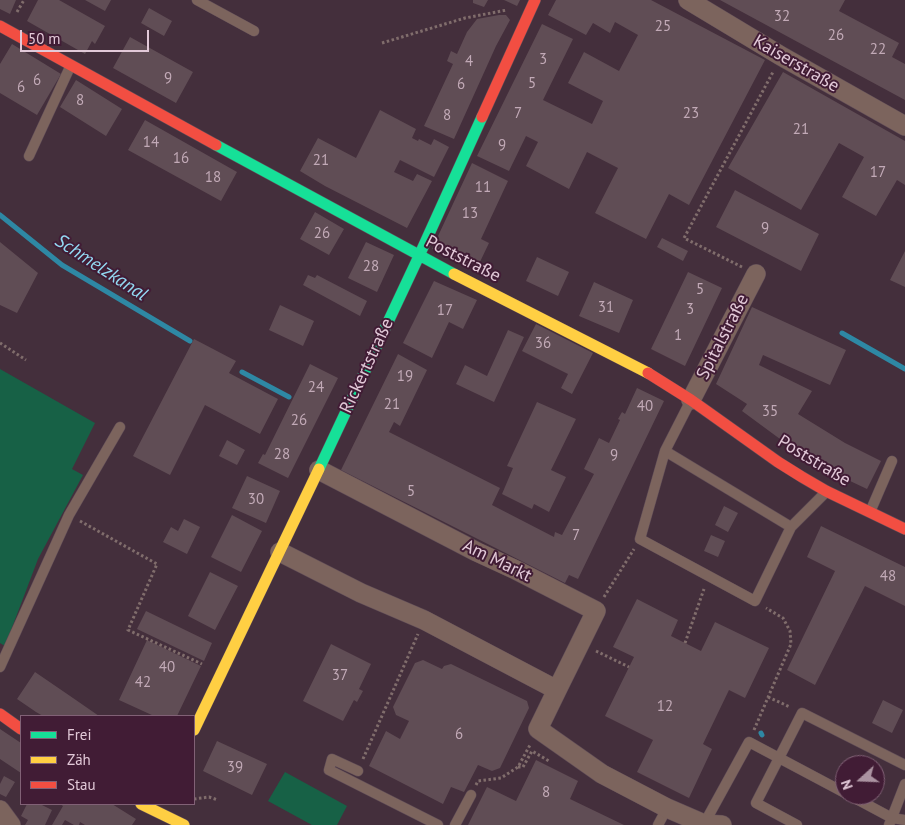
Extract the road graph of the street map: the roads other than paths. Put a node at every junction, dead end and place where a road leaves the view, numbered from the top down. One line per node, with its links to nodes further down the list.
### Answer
1 (197, 0): 5 (lane)
2 (535, 0): 9 (main road, Rickertstraße)
3 (688, 0): 7 (street, Kaiserstraße)
4 (0, 26): 6 (main road, Poststraße)
5 (254, 31)
6 (70, 66): 8 (lane); 9 (main road, Poststraße)
7 (905, 126)
8 (29, 156)
9 (419, 256): 11 (main road, Poststraße); 15 (main road, Rickertstraße)
10 (756, 274): 11 (street, Spitalstraße)
11 (691, 400): 13 (lane); 16 (main road, Poststraße)
12 (120, 427): 21 (lane)
13 (665, 451): 18 (lane); 18 (lane)
14 (892, 461): 17 (lane)
15 (319, 470): 20 (main road, Rickertstraße); 22 (street, Am Markt)
16 (826, 491): 17 (main road, Poststraße); 18 (lane)
17 (870, 513): 19 (main road, Poststraße)
18 (792, 526)
19 (905, 529)
20 (280, 552): 22 (street); 25 (main road, Rickertstraße)
21 (0, 667)
22 (557, 690): 34 (street)
23 (0, 714): 24 (main road)
24 (20, 728)
25 (195, 728)
26 (779, 757): 27 (lane); 30 (lane); 39 (lane); 45 (lane)
27 (905, 765)
28 (358, 771): 42 (lane)
29 (905, 784): 38 (lane)
30 (835, 788)
31 (471, 795): 43 (lane)
32 (143, 805): 36 (main road)
33 (864, 805): 38 (lane)
34 (667, 808): 39 (street); 44 (lane)
35 (0, 810): 40 (street)
36 (158, 814): 41 (main road)
37 (905, 820): 38 (lane)
38 (890, 822)
39 (713, 824)
40 (11, 825)
41 (184, 825)
42 (438, 825)
43 (455, 825)
44 (658, 825)
45 (797, 825)

